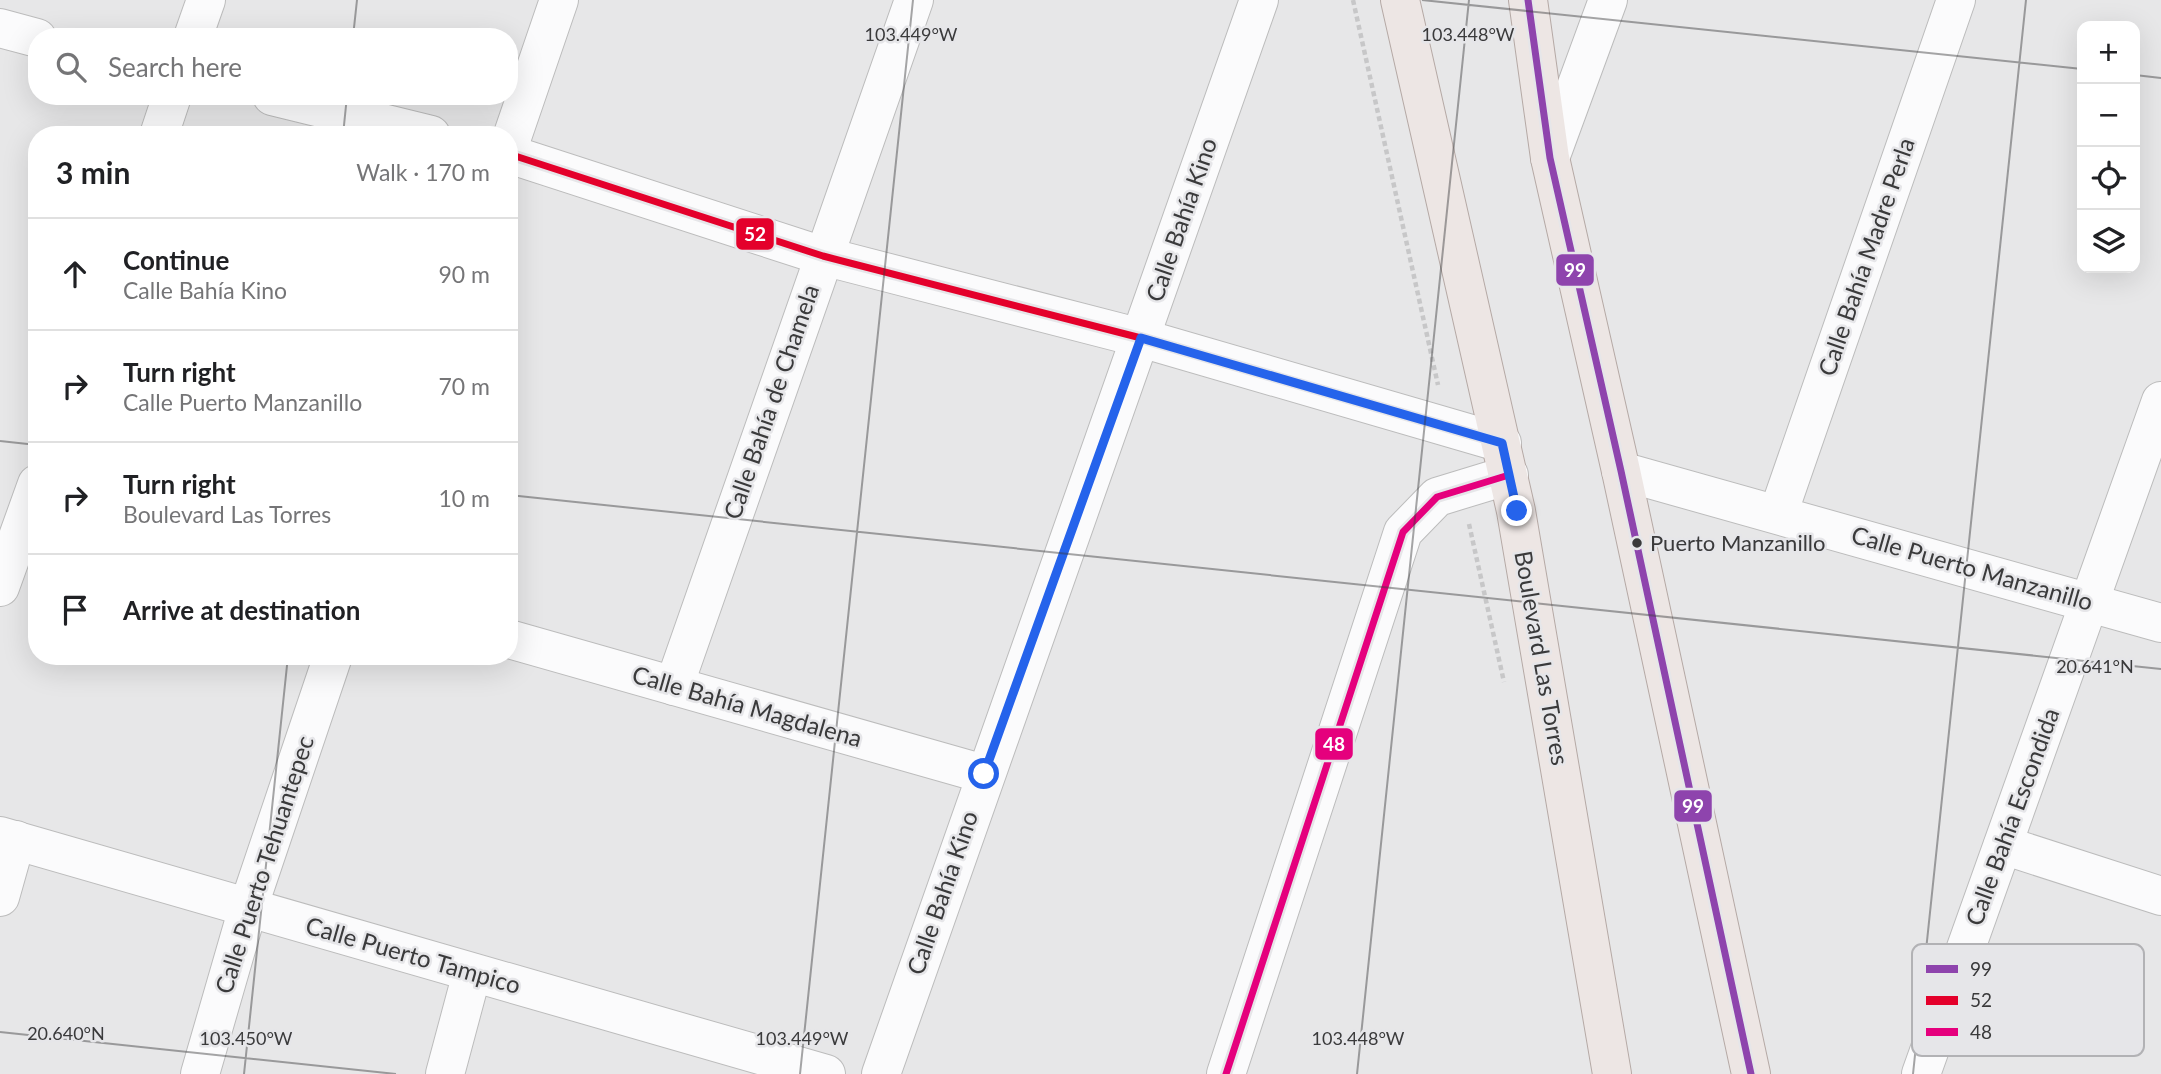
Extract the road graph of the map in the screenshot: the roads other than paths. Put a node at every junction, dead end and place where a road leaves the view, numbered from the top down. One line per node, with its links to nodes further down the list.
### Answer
1 (206, 0): 10 (street)
2 (559, 0): 16 (street)
3 (914, 0): 19 (street, Calle Bahía de Chamela)
4 (1259, 0): 20 (street, Calle Bahía Kino)
5 (1400, 0): 22 (main road, Boulevard Las Torres)
6 (1528, 0): 18 (main road)
7 (1608, 0): 18 (street)
8 (1956, 0): 25 (street, Calle Bahía Madre Perla)
9 (0, 28): 11 (street)
10 (196, 28)
11 (28, 36)
12 (169, 105): 14 (street)
13 (309, 105): 15 (street)
14 (162, 126)
15 (394, 126)
16 (516, 126)
17 (518, 157): 19 (street)
18 (1550, 158): 23 (main road)
19 (823, 256): 20 (street); 31 (street, Calle Bahía de Chamela)
20 (1141, 338): 22 (street); 32 (street, Calle Bahía Kino)
21 (2161, 401): 27 (street, Calle Bahía Escondida)
22 (1505, 459): 46 (street); 47 (main road, Boulevard Las Torres)
23 (1621, 471): 25 (street, Calle Puerto Manzanillo); 48 (main road)
24 (28, 513): 26 (street)
25 (1777, 514): 27 (street, Calle Puerto Manzanillo)
26 (0, 587)
27 (2090, 601): 28 (street, Calle Puerto Manzanillo); 34 (street, Calle Bahía Escondida)
28 (2161, 623)
29 (518, 642): 31 (street, Calle Bahía Magdalena)
30 (330, 665): 37 (street, Calle Puerto Tehuantepec)
31 (674, 686): 32 (street, Calle Bahía Magdalena)
32 (984, 774): 45 (street, Calle Bahía Kino)
33 (8, 838): 36 (street); 37 (street, Calle Puerto Tampico)
34 (2003, 845): 35 (street); 38 (street, Calle Bahía Escondida)
35 (2161, 896)
36 (0, 897)
37 (248, 908): 39 (street, Calle Puerto Tampico); 42 (street, Calle Puerto Tehuantepec)
38 (1968, 944)
39 (472, 973): 41 (street, Calle Puerto Tampico); 43 (street)
40 (1927, 1056): 49 (street, Calle Bahía Escondida)
41 (738, 1061): 44 (street, Calle Puerto Tampico)
42 (200, 1074)
43 (445, 1074)
44 (826, 1074)
45 (881, 1074)
46 (1226, 1074)
47 (1612, 1074)
48 (1751, 1074)
49 (1921, 1074)

